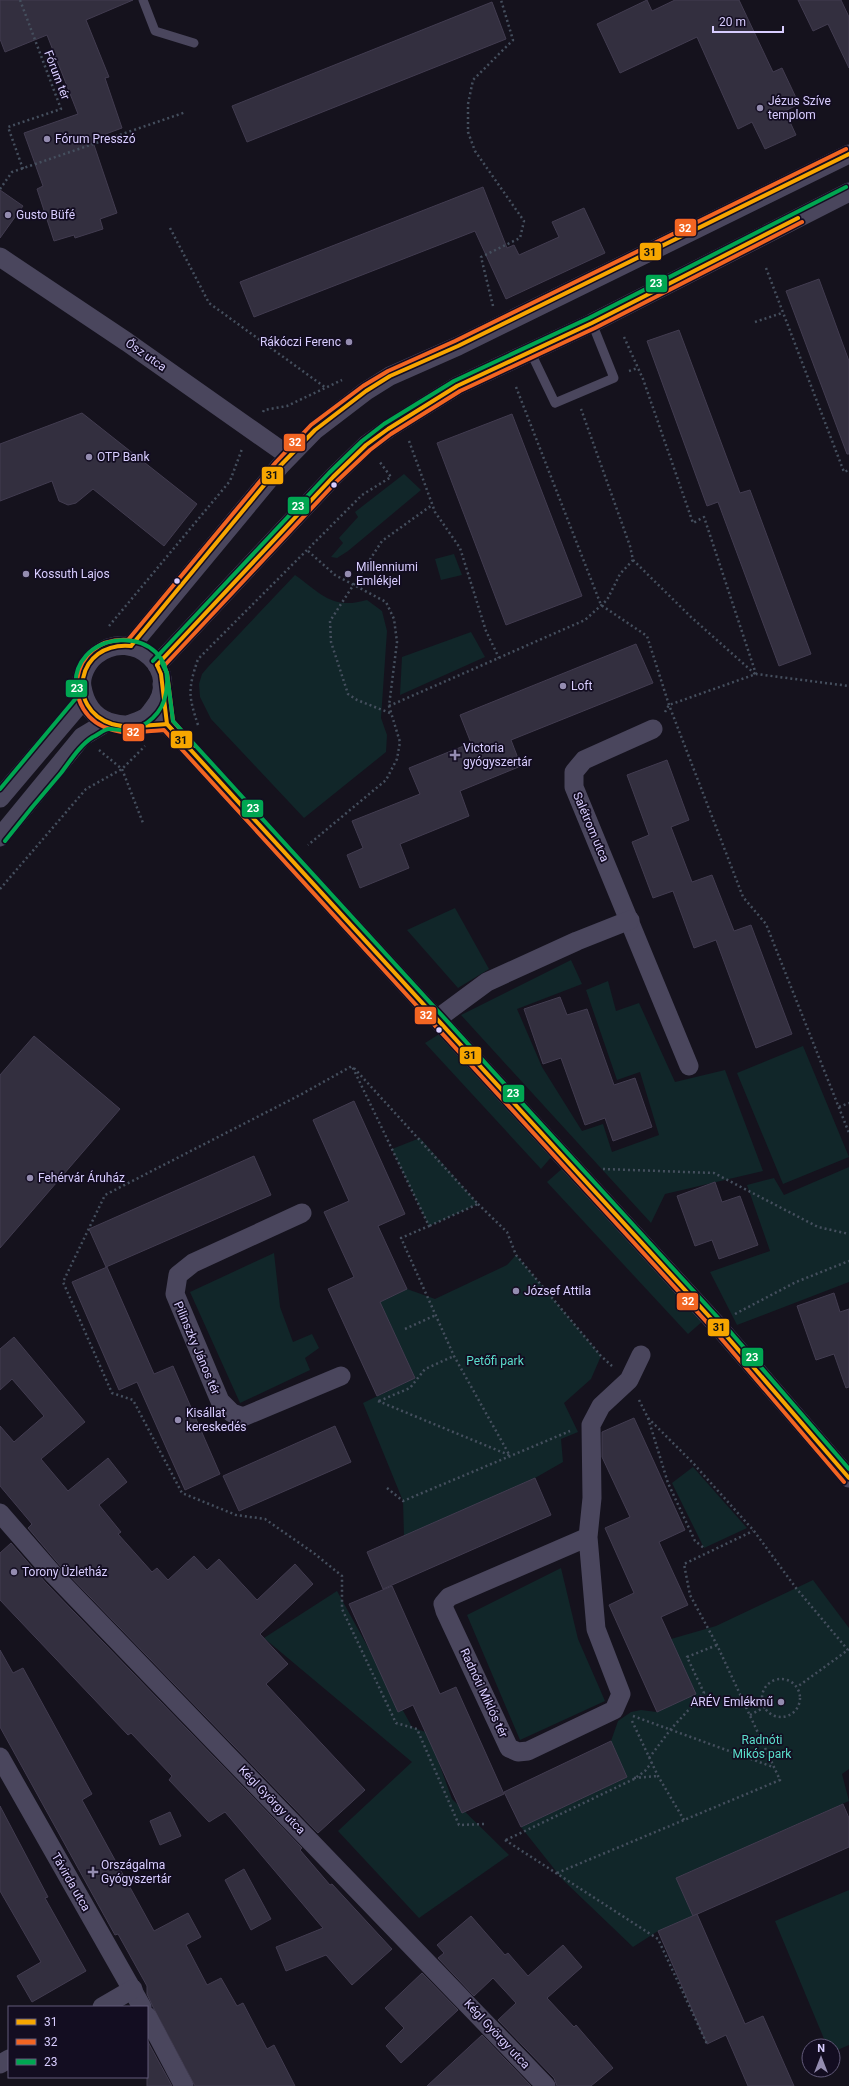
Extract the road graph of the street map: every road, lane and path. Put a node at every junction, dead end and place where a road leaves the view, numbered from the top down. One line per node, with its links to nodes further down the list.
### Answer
1 (20, 0): 7 (path, Fórum tér)
2 (143, 0): 4 (lane)
3 (501, 0): 13 (path)
4 (194, 43)
5 (186, 112): 7 (path)
6 (849, 154): 23 (street)
7 (23, 168): 8 (path)
8 (0, 189)
9 (849, 192): 16 (street)
10 (170, 228): 20 (path)
11 (0, 257): 23 (street, Ősz utca)
12 (766, 268): 14 (path)
13 (494, 309)
14 (782, 313): 15 (path); 24 (path)
15 (755, 322)
16 (592, 324): 18 (street); 21 (lane)
17 (624, 337): 34 (path)
18 (531, 353): 21 (lane); 33 (street)
19 (516, 387): 30 (path)
20 (326, 389)
21 (575, 395): 28 (path)
22 (410, 441): 26 (path)
23 (289, 456): 31 (street)
24 (849, 470)
25 (390, 477): 27 (path)
26 (432, 506): 29 (path); 32 (path)
27 (308, 551): 29 (path); 44 (path)
28 (633, 560): 30 (path); 34 (path)
29 (353, 584): 39 (path); 40 (path)
30 (602, 605): 32 (path); 38 (path)
31 (131, 646): 33 (street); 37 (street)
32 (499, 658): 39 (path)
33 (157, 665): 35 (street)
34 (756, 674): 36 (path); 38 (path)
35 (162, 684): 42 (street); 43 (street)
36 (849, 686)
37 (84, 699): 41 (street); 46 (street)
38 (669, 705): 45 (path); 58 (path)
39 (389, 706): 40 (path)
40 (391, 713): 50 (path)
41 (107, 722): 43 (street); 48 (street)
42 (167, 724): 43 (street); 54 (street)
43 (128, 725)
44 (198, 727)
45 (653, 729): 53 (street, Salétrom utca)
46 (0, 798)
47 (143, 823): 52 (path)
48 (0, 837)
49 (303, 839): 50 (path)
50 (308, 845): 51 (path)
51 (314, 851)
52 (0, 888)
53 (630, 920): 54 (street); 56 (street, Salétrom utca)
54 (437, 1019): 67 (street)
55 (352, 1066): 61 (path); 63 (path); 95 (path)
56 (689, 1066)
57 (849, 1103): 58 (path)
58 (838, 1107): 59 (path)
59 (849, 1133)
60 (601, 1169): 64 (path)
61 (478, 1204): 63 (path); 72 (path)
62 (302, 1213): 71 (street, Pilinszky János tér)
63 (429, 1226): 66 (path)
64 (849, 1234)
65 (849, 1261): 67 (path)
66 (436, 1314): 68 (path); 70 (path)
67 (717, 1325): 76 (street)
68 (405, 1329)
69 (641, 1355): 72 (street, Radnóti Miklós tér)
70 (454, 1356): 75 (path); 75 (path)
71 (341, 1376)
72 (629, 1380): 73 (path); 80 (street, Radnóti Miklós tér)
73 (648, 1418): 79 (path); 81 (path)
74 (576, 1428): 75 (path)
75 (510, 1456): 77 (path)
76 (849, 1478)
77 (387, 1488)
78 (0, 1513): 103 (street, Kégl György utca)
79 (754, 1531): 82 (path); 83 (path)
80 (588, 1537): 80 (street, Radnóti Miklós tér)
81 (704, 1548)
82 (717, 1645): 86 (path); 87 (path)
83 (848, 1651): 84 (path)
84 (797, 1687): 85 (path); 85 (path)
85 (765, 1707): 86 (path)
86 (750, 1715): 91 (path)
87 (671, 1729): 89 (path); 89 (path); 91 (path)
88 (0, 1757): 97 (street, Távirda utca)
89 (649, 1758): 90 (path)
90 (652, 1762): 92 (path); 93 (path)
91 (773, 1767): 94 (path)
92 (658, 1776): 93 (path); 94 (path)
93 (634, 1778): 96 (path)
94 (684, 1820): 96 (path)
95 (484, 1824)
96 (558, 1873): 101 (path)
97 (133, 1990): 98 (street); 99 (street, Távirda utca)
98 (104, 2006)
99 (141, 2006)
100 (148, 2018): 102 (street)
101 (707, 2044)
102 (184, 2086)
103 (546, 2086)

